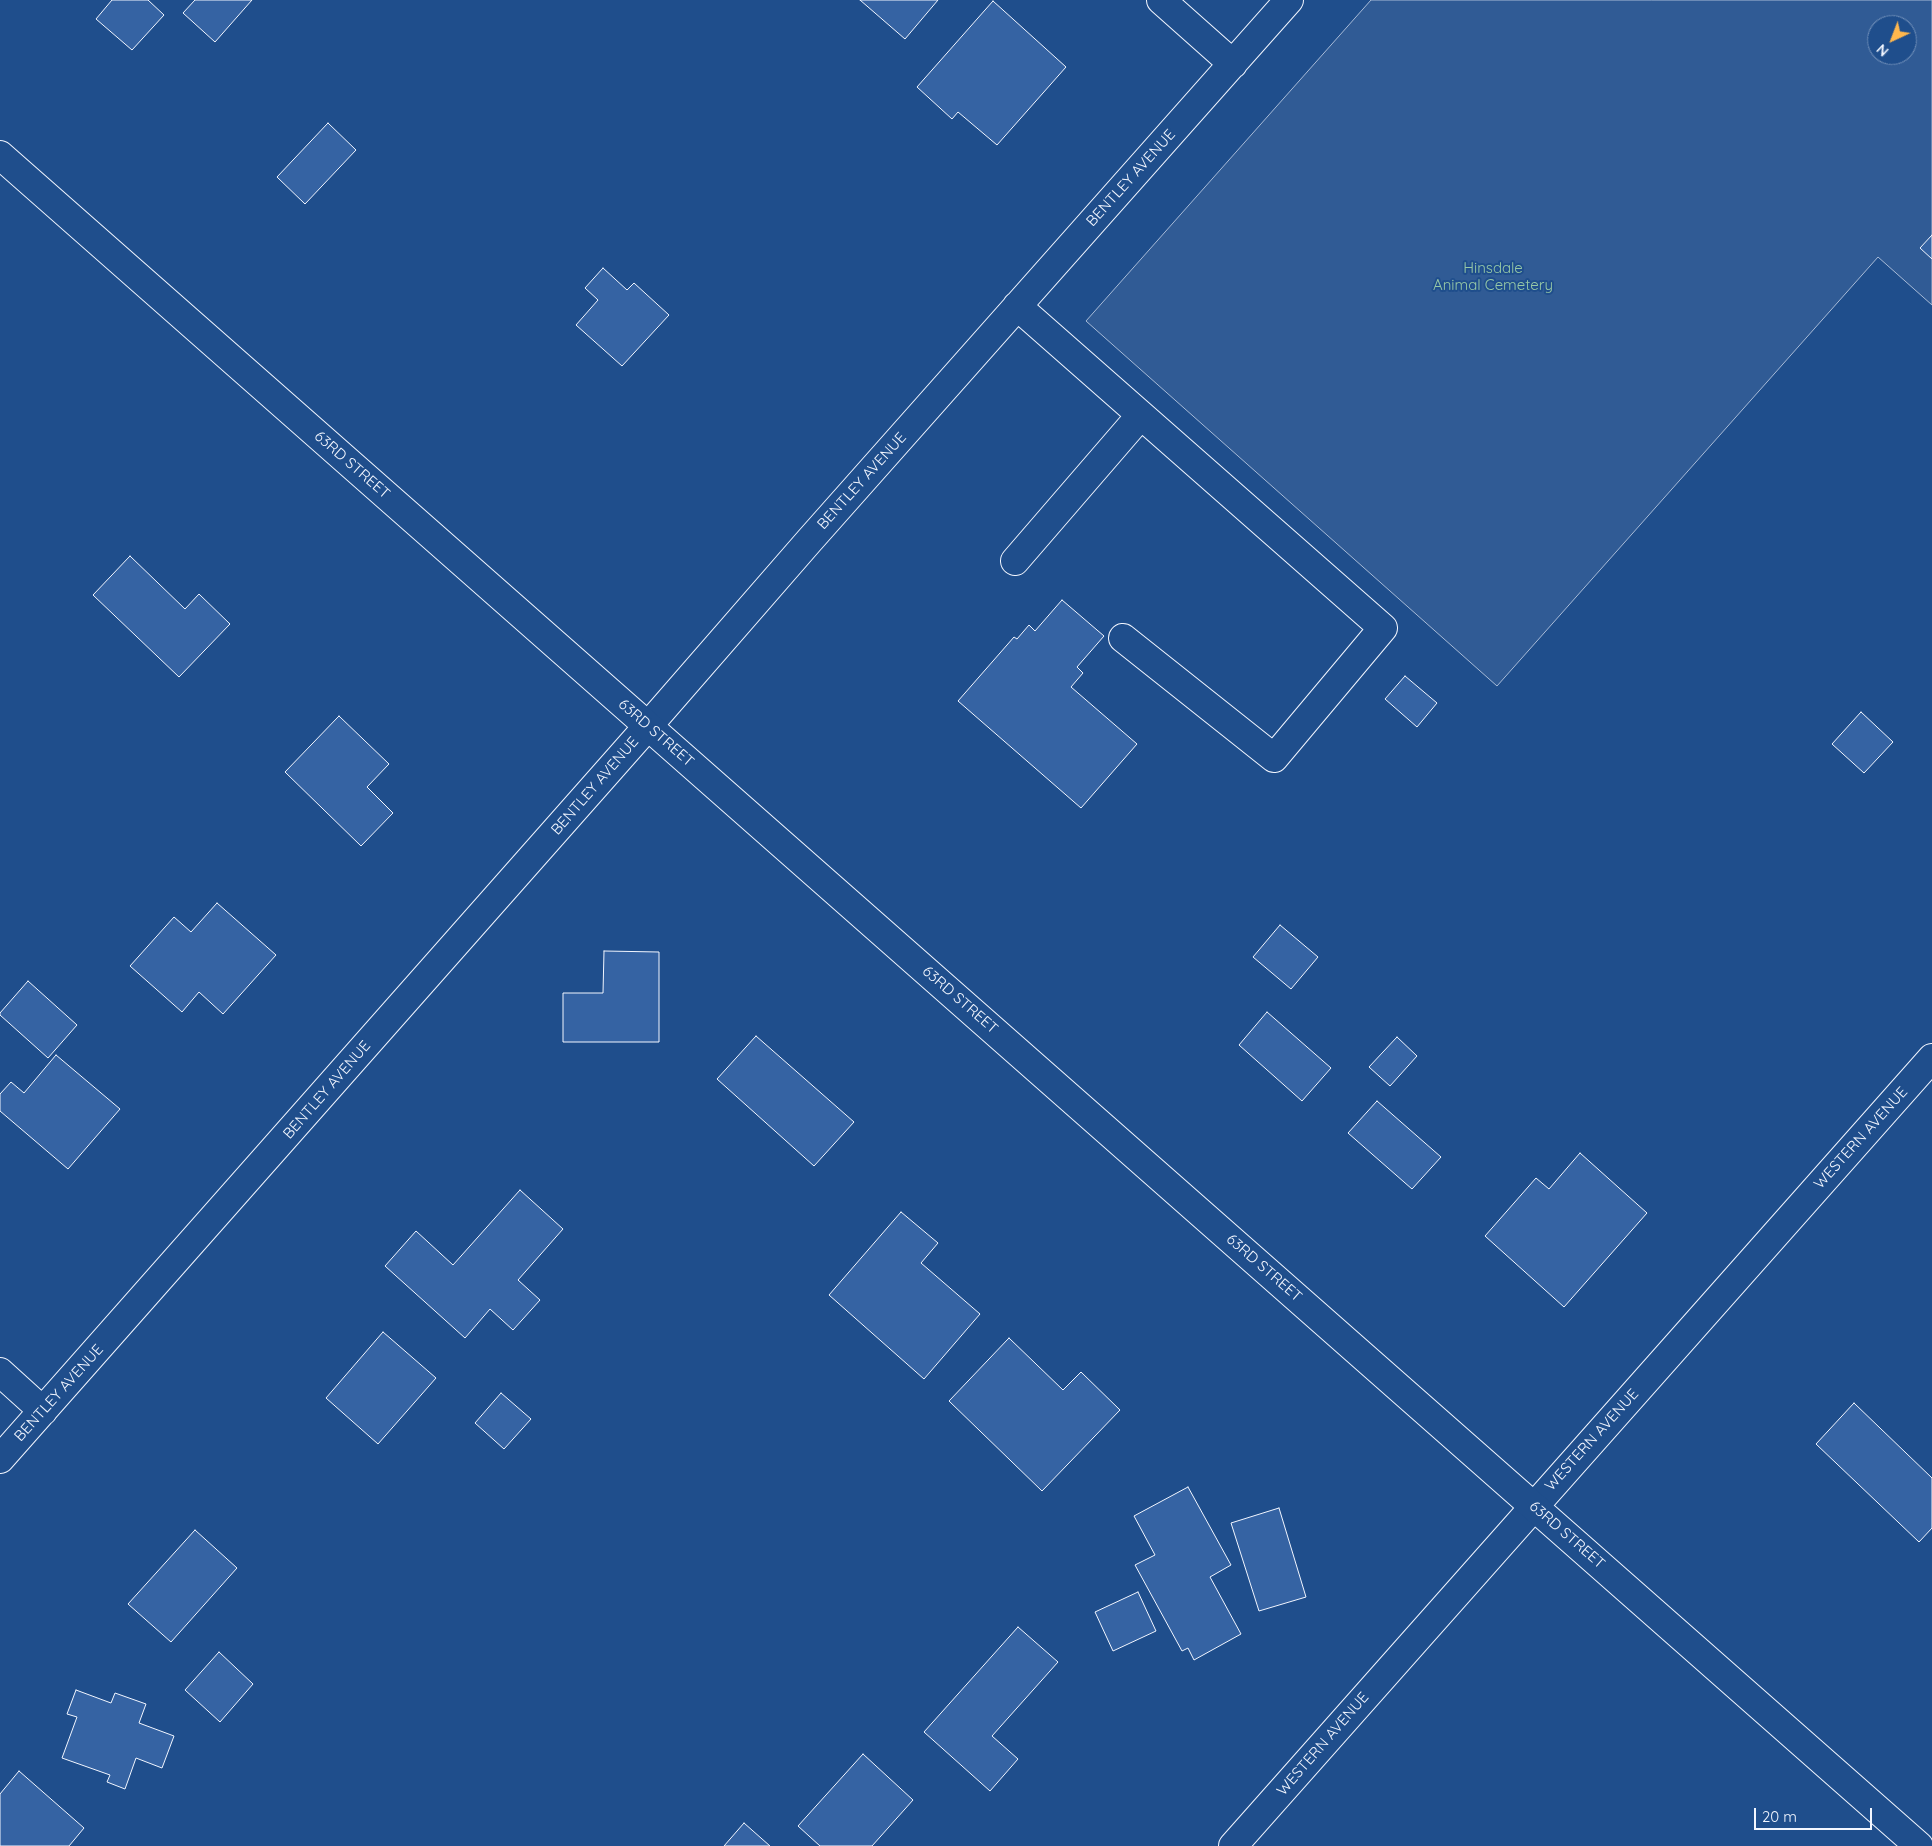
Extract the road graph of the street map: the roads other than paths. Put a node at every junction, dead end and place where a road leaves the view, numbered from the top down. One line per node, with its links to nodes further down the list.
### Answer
1 (1161, 0): 3 (street)
2 (1290, 0): 3 (street, BENTLEY AVENUE)
3 (1233, 64): 5 (street, BENTLEY AVENUE)
4 (0, 155): 9 (street, 63RD STREET)
5 (1018, 306): 6 (street); 9 (street, BENTLEY AVENUE)
6 (1141, 415): 7 (street); 8 (street)
7 (1015, 561)
8 (1123, 638)
9 (648, 726): 12 (street, BENTLEY AVENUE); 14 (street, 63RD STREET)
10 (1932, 1058): 14 (street, WESTERN AVENUE)
11 (0, 1372): 12 (street)
12 (43, 1411): 13 (street, BENTLEY AVENUE)
13 (0, 1459)
14 (1534, 1506): 15 (street, WESTERN AVENUE); 16 (street, 63RD STREET)
15 (1233, 1846)
16 (1919, 1846)

